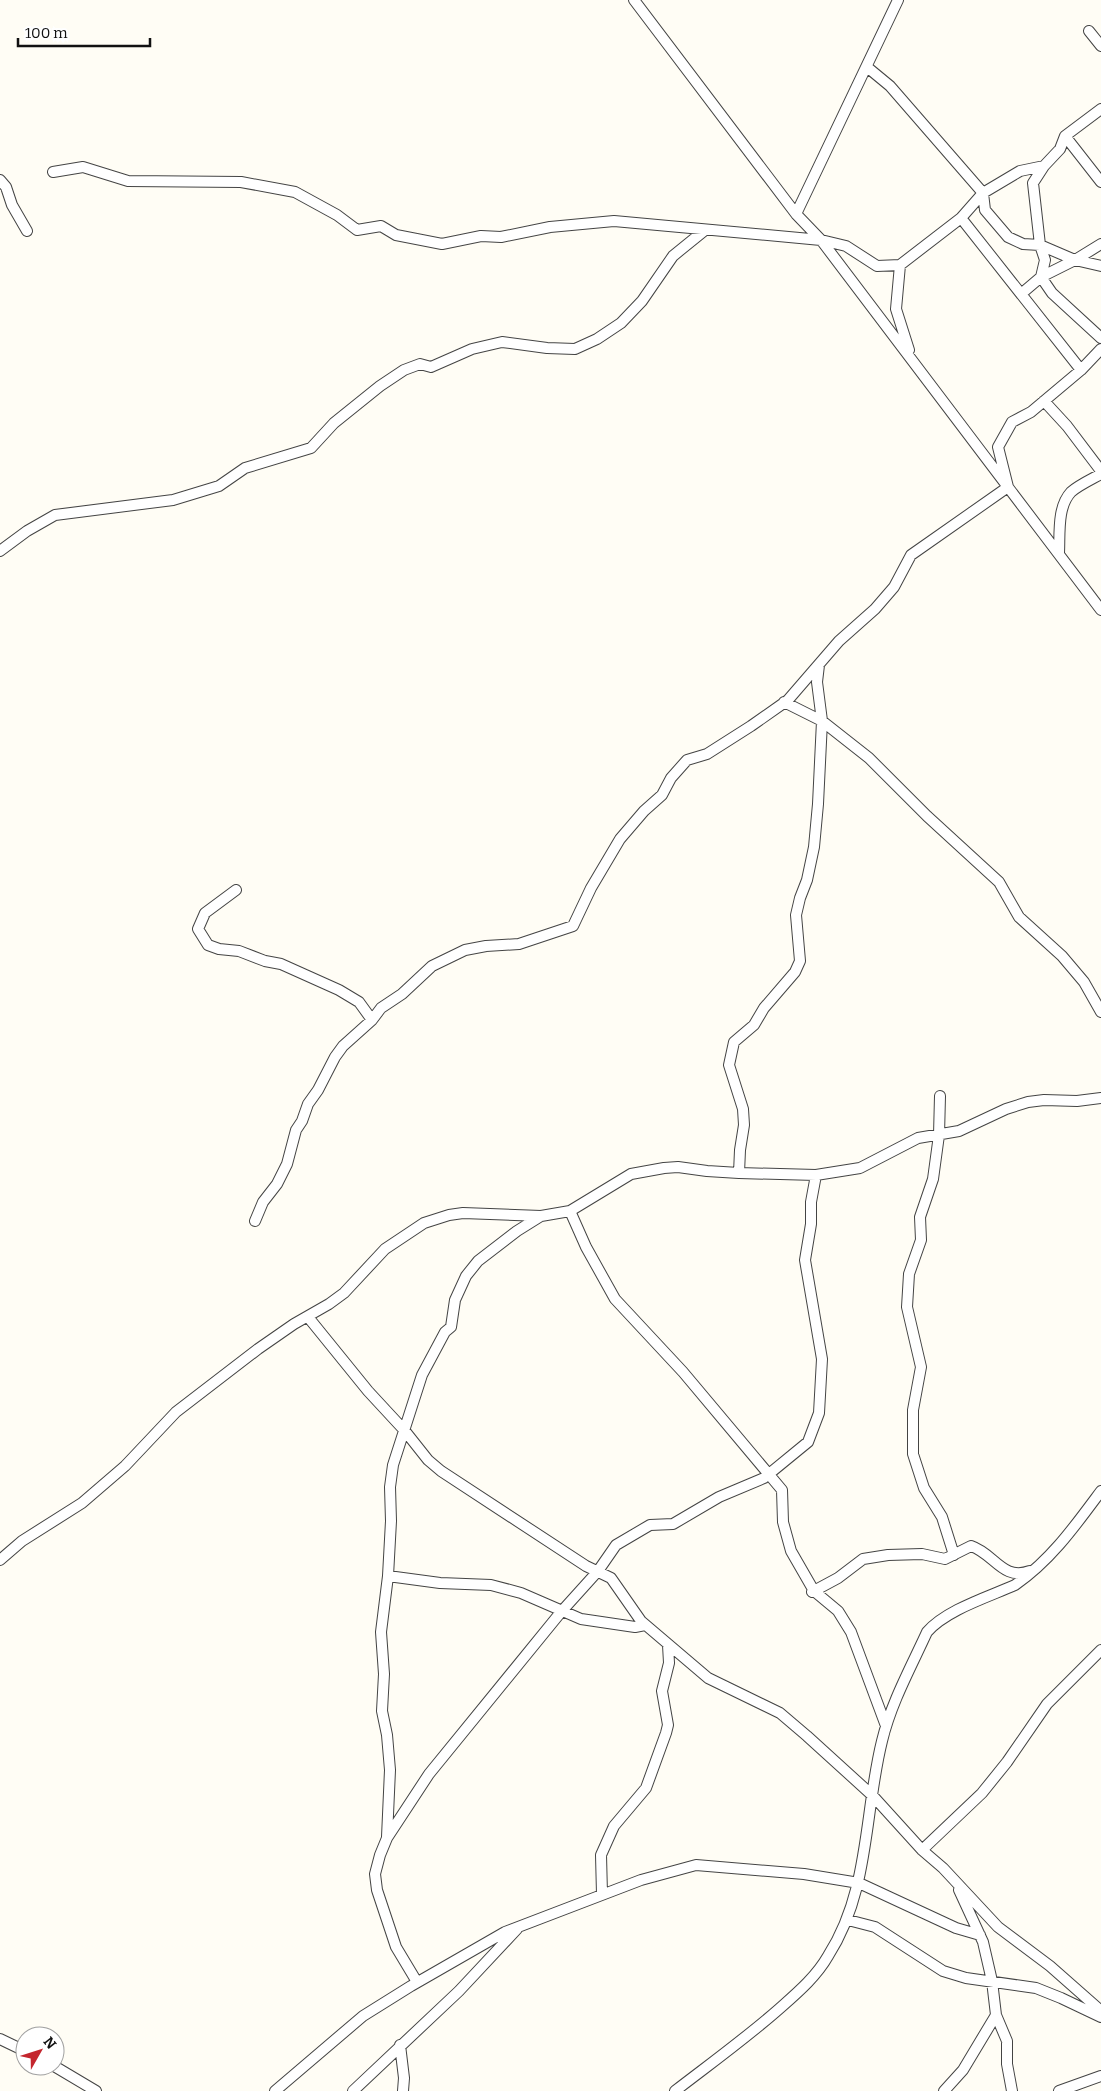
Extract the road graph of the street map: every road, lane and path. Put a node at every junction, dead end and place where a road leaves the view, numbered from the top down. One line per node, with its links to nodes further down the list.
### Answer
1 (634, 0): 13 (street)
2 (898, 0): 5 (street)
3 (1089, 31): 4 (street)
4 (1101, 46)
5 (867, 67): 12 (street); 13 (street)
6 (1101, 109): 7 (street)
7 (1065, 136): 8 (street); 11 (street)
8 (1044, 166): 12 (street); 19 (street)
9 (53, 172): 15 (street)
10 (0, 180): 16 (street)
11 (1101, 182)
12 (983, 193): 14 (street); 19 (street)
13 (796, 214): 17 (street)
14 (961, 218): 21 (street); 24 (street)
15 (704, 230): 17 (street); 32 (street)
16 (27, 232)
17 (821, 240): 21 (street); 27 (street)
18 (1101, 244): 20 (street)
19 (1040, 245): 20 (street); 23 (street)
20 (1076, 260): 22 (street); 23 (street)
21 (900, 266): 27 (street)
22 (1101, 266)
23 (1041, 277): 24 (street); 25 (street)
24 (1021, 294): 28 (street)
25 (1101, 338)
26 (1101, 349): 28 (street)
27 (911, 357): 31 (street)
28 (1081, 370): 29 (street)
29 (1044, 401): 30 (street); 31 (street)
30 (1101, 472): 33 (street)
31 (1008, 487): 33 (street); 35 (street)
32 (0, 552)
33 (1058, 553): 34 (street)
34 (1101, 610)
35 (819, 665): 36 (street); 37 (street)
36 (784, 702): 37 (street); 40 (street)
37 (822, 721): 41 (street); 46 (street)
38 (236, 890): 39 (street)
39 (364, 1007): 40 (street); 42 (street)
40 (381, 1008): 42 (street)
41 (1101, 1012)
42 (372, 1020): 50 (street)
43 (940, 1096): 45 (street)
44 (1101, 1098): 45 (street)
45 (939, 1135): 47 (street); 55 (street)
46 (739, 1173): 47 (street); 48 (street)
47 (816, 1175): 53 (street)
48 (570, 1212): 49 (street); 53 (street)
49 (541, 1216): 51 (street); 52 (street)
50 (255, 1221)
51 (308, 1317): 52 (street); 56 (street)
52 (405, 1431): 58 (street); 59 (street)
53 (768, 1475): 58 (street); 60 (street)
54 (1101, 1491): 57 (street)
55 (954, 1554): 57 (street); 60 (street)
56 (0, 1560)
57 (1035, 1569): 65 (street)
58 (598, 1571): 61 (street); 62 (street)
59 (388, 1576): 61 (street); 67 (street)
60 (813, 1591): 65 (street)
61 (561, 1612): 62 (street); 67 (street)
62 (645, 1625): 63 (street)
63 (668, 1645): 66 (street); 71 (street)
64 (1101, 1650): 68 (street)
65 (886, 1726): 66 (street)
66 (873, 1796): 68 (street); 70 (street)
67 (387, 1838): 76 (street)
68 (922, 1850): 69 (street)
69 (955, 1882): 74 (street); 77 (street)
70 (859, 1883): 71 (street); 72 (street); 74 (street)
71 (602, 1894): 73 (street)
72 (848, 1920): 75 (street); 89 (street)
73 (520, 1926): 76 (street); 81 (street)
74 (980, 1935): 75 (street)
75 (992, 1981): 78 (street); 79 (street)
76 (417, 1982): 86 (street)
77 (1101, 2011)
78 (996, 2015): 90 (street); 91 (street)
79 (1101, 2018)
80 (0, 2039): 82 (street)
81 (400, 2045): 87 (street); 88 (street)
82 (15, 2046)
83 (65, 2073): 85 (street)
84 (1101, 2076): 92 (street)
85 (96, 2091)
86 (275, 2091)
87 (352, 2091)
88 (403, 2091)
89 (675, 2091)
90 (944, 2091)
91 (1012, 2091)
92 (1059, 2091)

